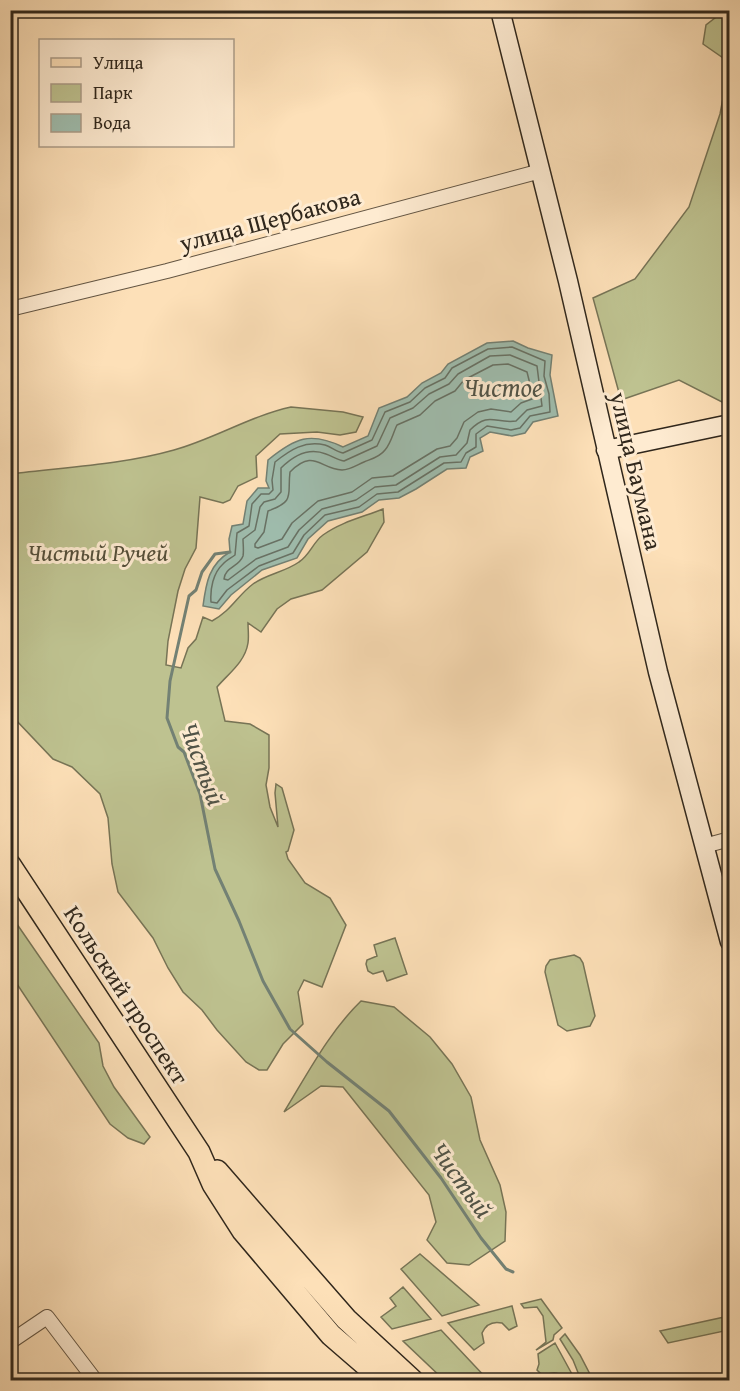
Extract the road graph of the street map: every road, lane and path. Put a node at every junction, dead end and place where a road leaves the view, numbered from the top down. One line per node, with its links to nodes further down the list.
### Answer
1 (500, 10): 2 (street, улица Баумана)
2 (541, 171): 3 (street, улица Щербакова); 5 (street, улица Баумана)
3 (10, 309)
4 (729, 424): 5 (street)
5 (606, 450): 7 (street, улица Баумана)
6 (729, 839): 7 (street)
7 (704, 846): 9 (street, улица Баумана)
8 (10, 865): 10 (main road, Кольский проспект)
9 (729, 942)
10 (251, 1226): 13 (main road, Кольский проспект); 14 (main road, Кольский проспект)
11 (10, 1342): 12 (street)
12 (95, 1380)
13 (383, 1380)
14 (412, 1380)

